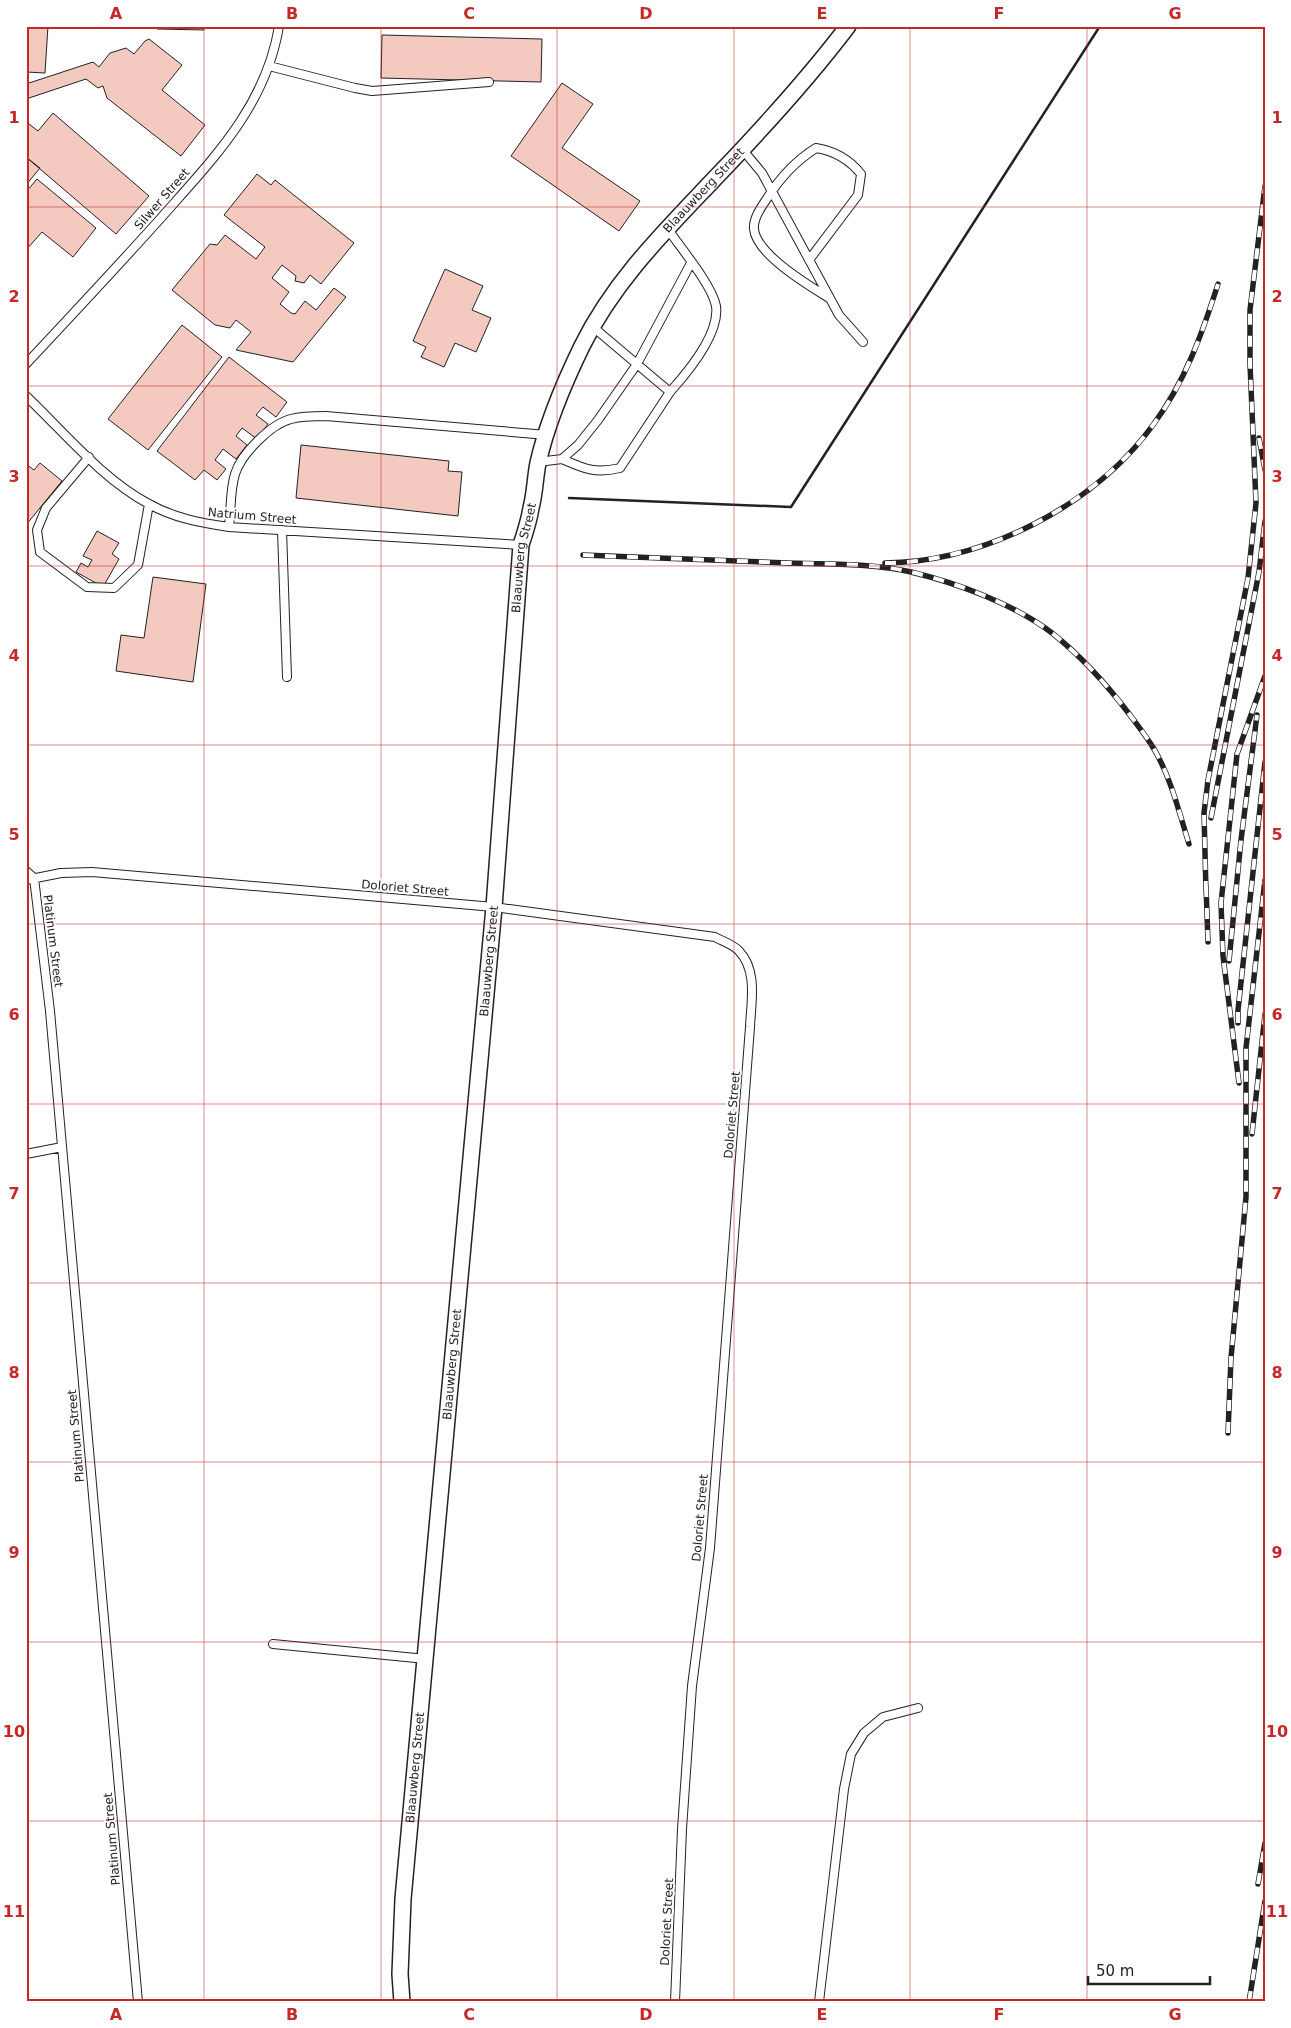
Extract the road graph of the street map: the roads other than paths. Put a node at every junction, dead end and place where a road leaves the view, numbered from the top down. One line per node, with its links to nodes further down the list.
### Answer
1 (279, 26): 3 (lane, Silwer Street)
2 (848, 26): 5 (street, Blaauwberg Street)
3 (269, 66): 4 (lane); 13 (lane, Silwer Street)
4 (489, 82)
5 (742, 149): 6 (lane); 7 (street, Blaauwberg Street)
6 (772, 191): 8 (lane); 8 (lane); 10 (lane)
7 (667, 228): 9 (lane); 11 (street, Blaauwberg Street)
8 (809, 260): 10 (lane)
9 (691, 263): 14 (lane); 15 (lane)
10 (829, 298): 12 (lane)
11 (593, 327): 14 (lane); 17 (street, Blaauwberg Street)
12 (864, 342)
13 (26, 364)
14 (637, 364): 15 (lane); 19 (lane)
15 (670, 392): 19 (lane)
16 (26, 396): 18 (lane, Natrium Street)
17 (547, 435): 20 (street, Blaauwberg Street); 22 (lane)
18 (89, 457): 21 (lane, Natrium Street); 21 (lane)
19 (562, 459): 20 (lane)
20 (538, 462): 24 (street, Blaauwberg Street)
21 (149, 504): 22 (lane, Natrium Street)
22 (229, 527): 23 (lane, Natrium Street)
23 (282, 530): 24 (lane, Natrium Street); 25 (lane)
24 (521, 545): 28 (street, Blaauwberg Street)
25 (286, 677)
26 (26, 872): 27 (lane, Platinum Street)
27 (30, 879): 28 (lane, Doloriet Street); 29 (lane, Platinum Street)
28 (494, 907): 32 (street, Blaauwberg Street); 36 (lane, Doloriet Street)
29 (62, 1147): 30 (lane); 34 (lane, Platinum Street)
30 (26, 1154)
31 (273, 1644): 32 (lane)
32 (426, 1658): 35 (street, Blaauwberg Street)
33 (918, 1708): 37 (lane)
34 (138, 2002)
35 (402, 2002)
36 (675, 2002)
37 (819, 2002)

